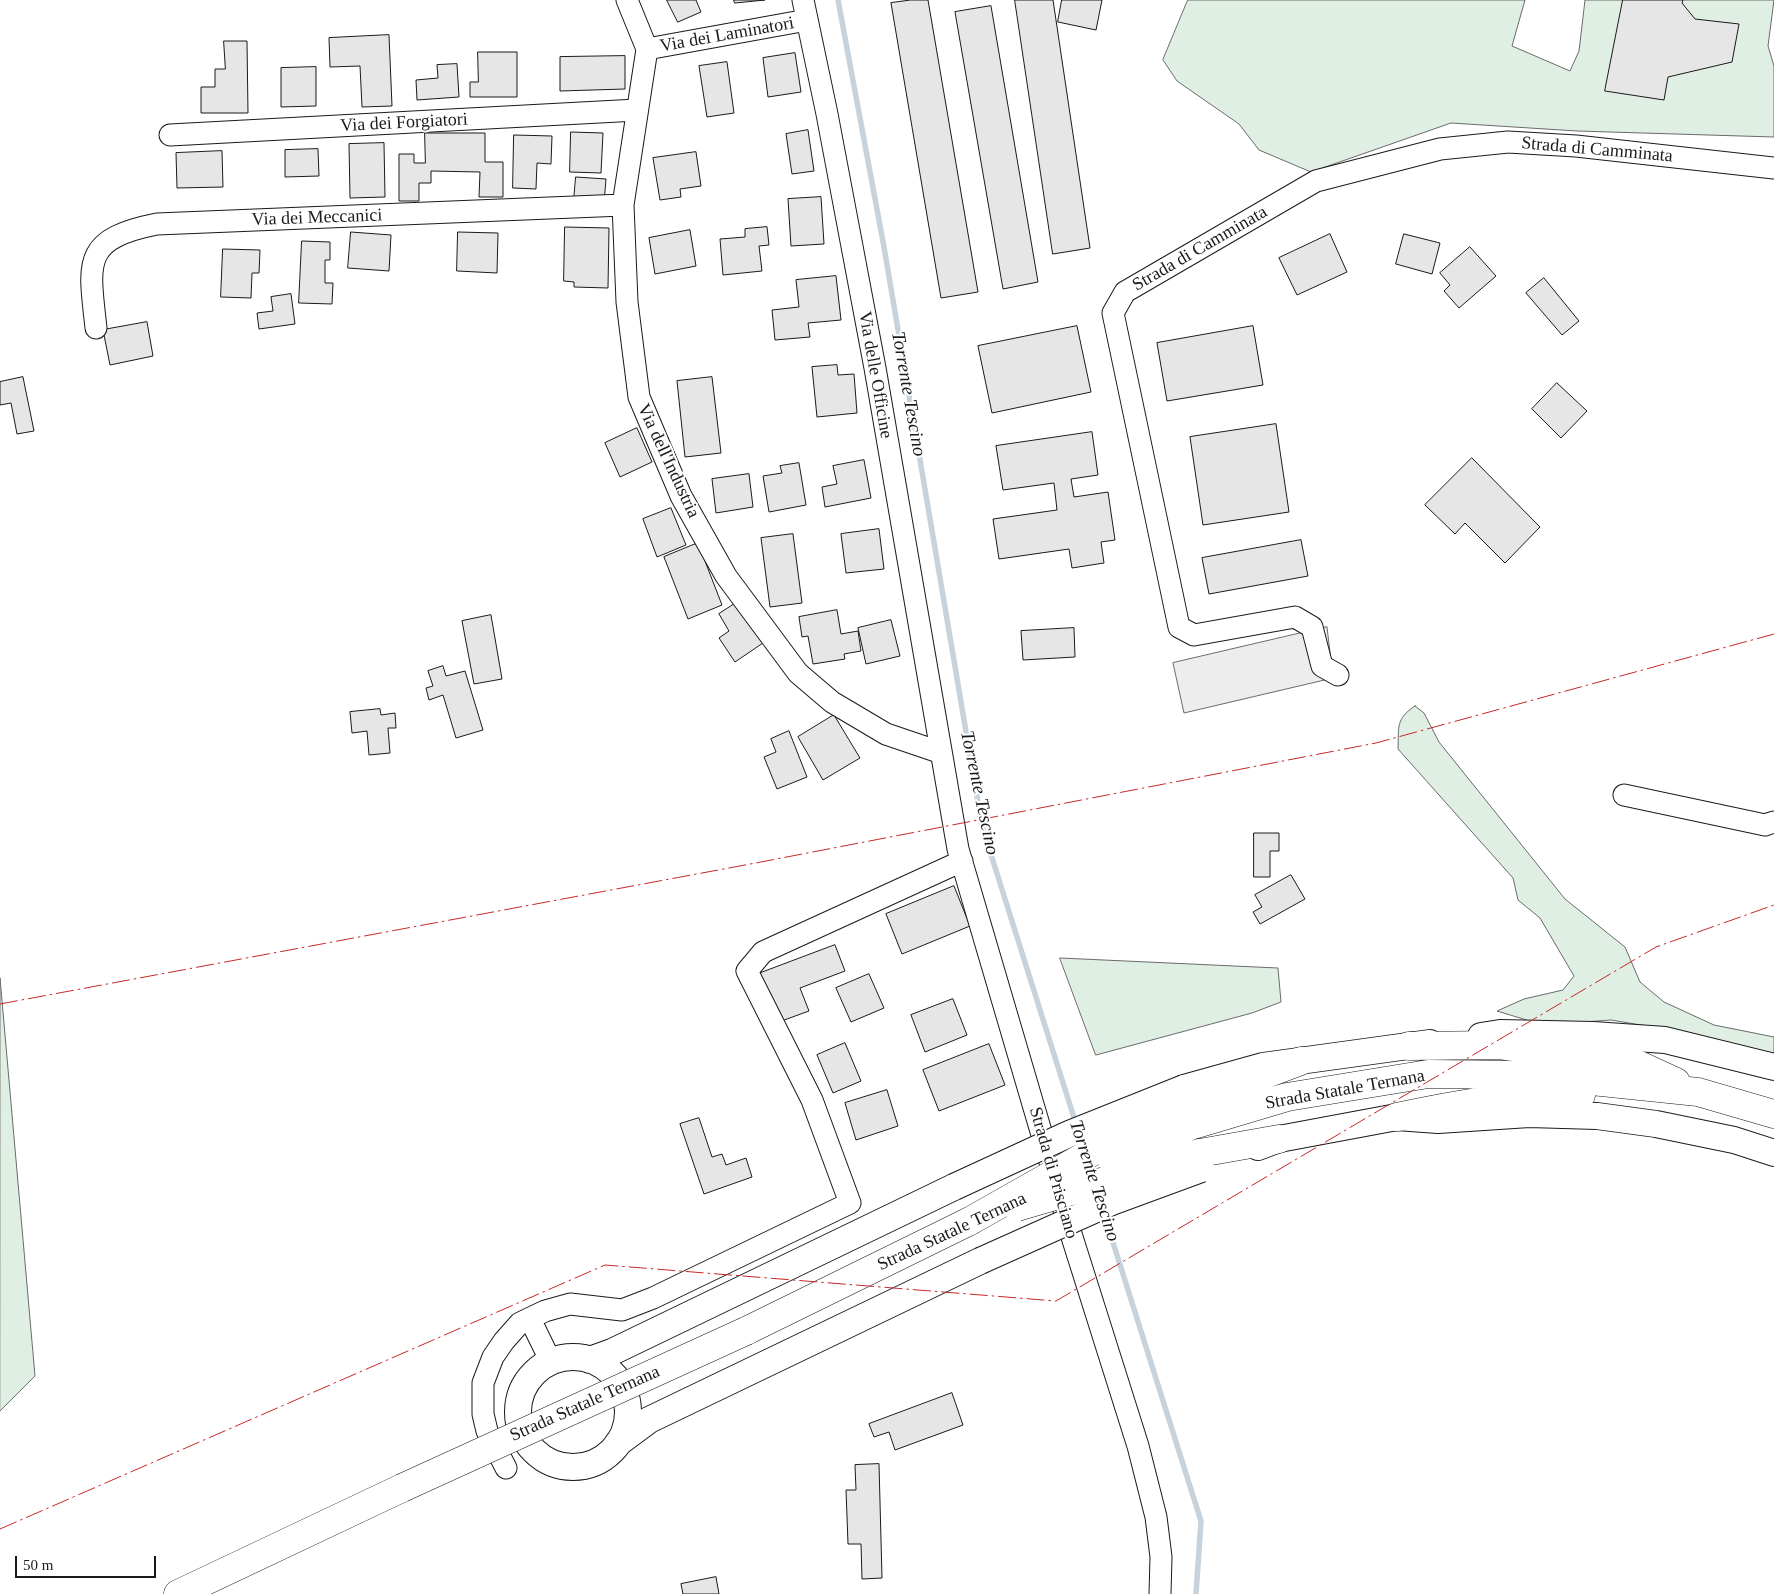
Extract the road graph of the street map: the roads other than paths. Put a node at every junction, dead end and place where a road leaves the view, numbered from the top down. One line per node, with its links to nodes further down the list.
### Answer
1 (627, 0): 3 (street)
2 (805, 10): 3 (street, Via dei Laminatori); 10 (street, Via delle Officine)
3 (647, 49): 4 (street, Via dell'Industria)
4 (637, 110): 5 (street, Via dei Forgiatori); 7 (street, Via dell'Industria)
5 (170, 135)
6 (1774, 168): 9 (street, Strada di Camminata)
7 (623, 205): 8 (street, Via dei Meccanici); 10 (street, Via dell'Industria)
8 (96, 328)
9 (1338, 675)
10 (939, 752): 13 (street, Strada di Prisciano)
11 (1624, 794): 12 (street)
12 (1774, 822)
13 (962, 861): 25 (street); 31 (street, Strada di Prisciano)
14 (1408, 1046): 15 (main road); 16 (main road); 17 (highway)
15 (1300, 1061): 18 (highway)
16 (1774, 1067)
17 (1698, 1092): 18 (highway, Strada Statale Ternana); 19 (highway, Strada Statale Ternana); 20 (highway)
18 (1189, 1106): 24 (highway, Strada Statale Ternana, bridge); 26 (main road, bridge)
19 (1774, 1114)
20 (1397, 1117): 21 (main road); 22 (main road)
21 (1279, 1139): 23 (highway)
22 (1774, 1153)
23 (1200, 1161): 24 (highway, bridge); 28 (main road, bridge)
24 (970, 1221): 30 (highway, Strada Statale Ternana, bridge)
25 (530, 1318): 27 (street); 29 (street)
26 (590, 1360): 27 (main road); 28 (main road)
27 (550, 1362): 28 (main road)
28 (618, 1443)
29 (506, 1468)
30 (178, 1594)
31 (1160, 1594)

